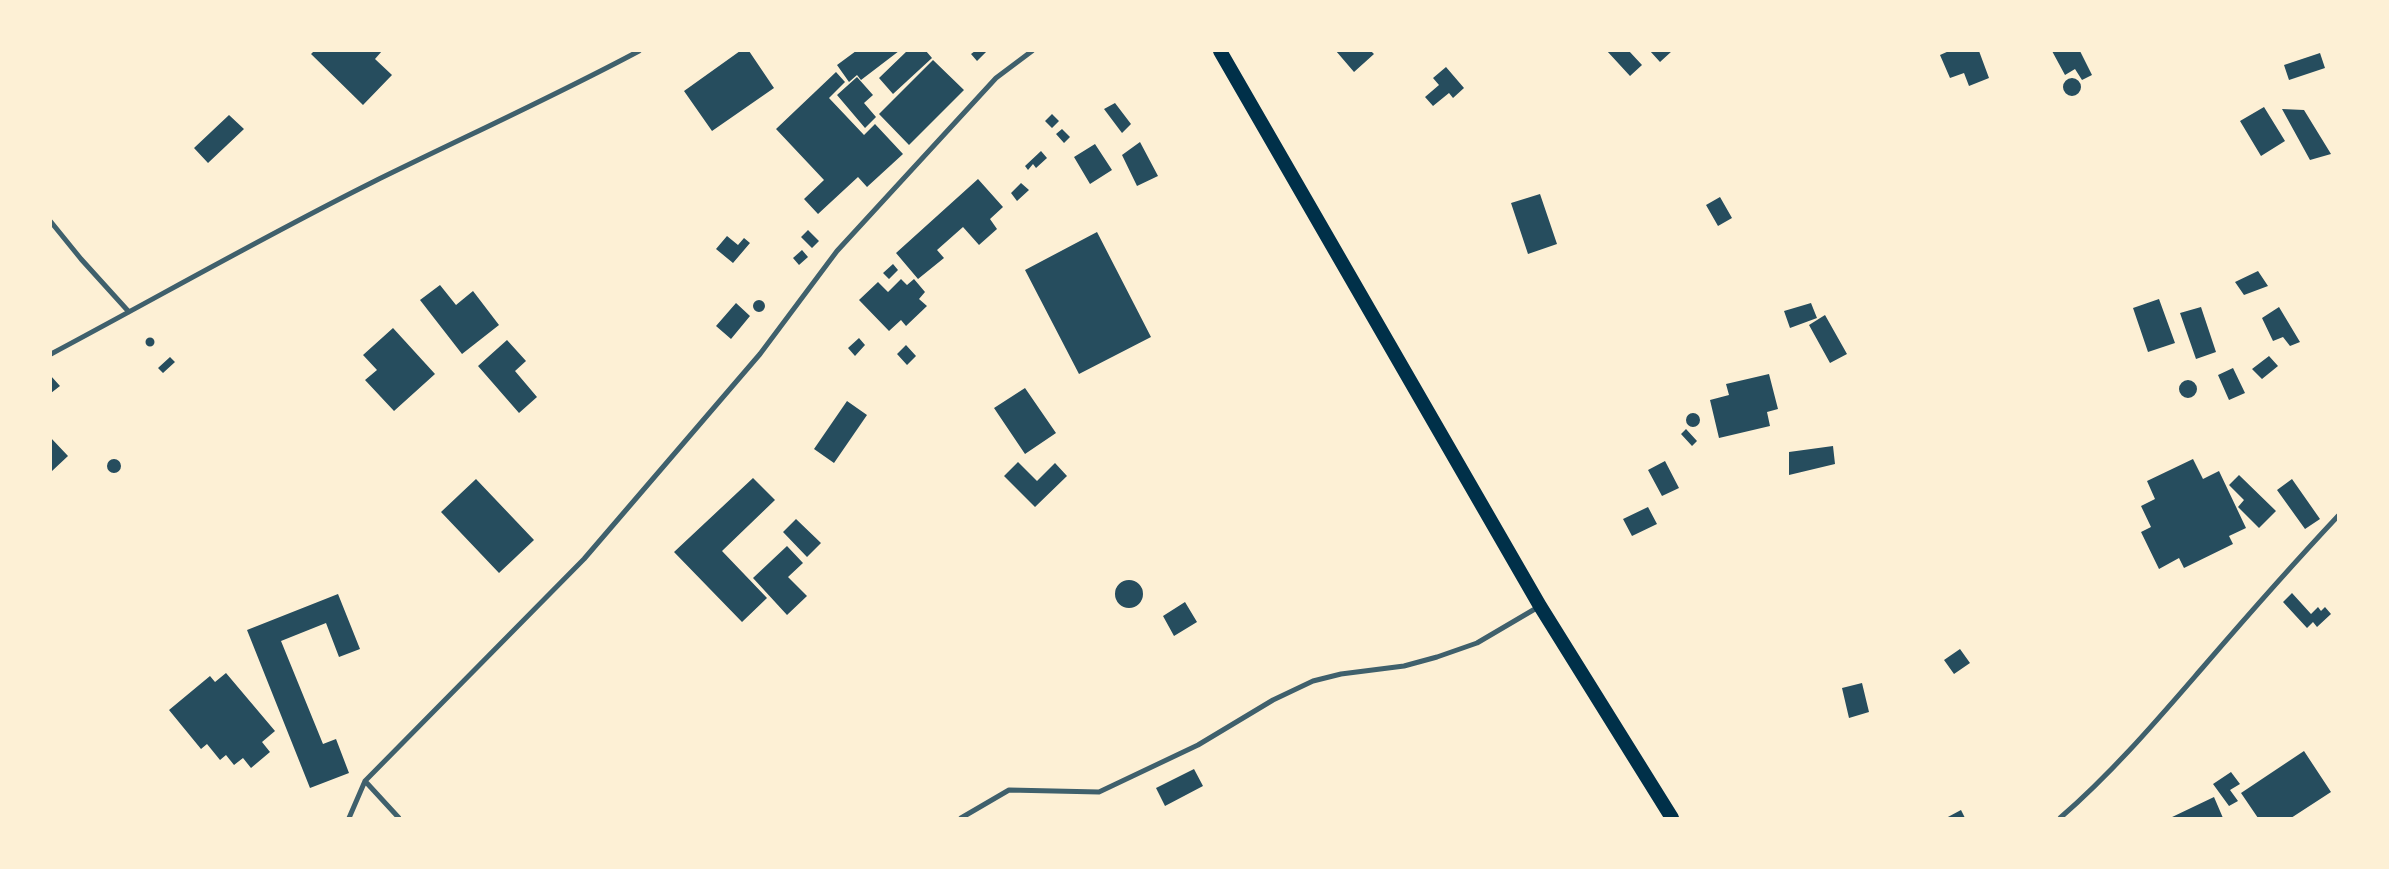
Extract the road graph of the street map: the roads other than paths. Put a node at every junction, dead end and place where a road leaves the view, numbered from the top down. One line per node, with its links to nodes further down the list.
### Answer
1 (639, 51): 5 (street)
2 (1032, 51): 9 (street)
3 (1220, 51): 8 (highway)
4 (51, 222): 5 (street)
5 (130, 312): 6 (street)
6 (51, 354)
7 (2338, 516): 14 (street)
8 (1540, 606): 12 (street); 13 (highway)
9 (365, 781): 10 (street); 11 (street)
10 (349, 818)
11 (399, 818)
12 (961, 818)
13 (1672, 818)
14 (2060, 818)

